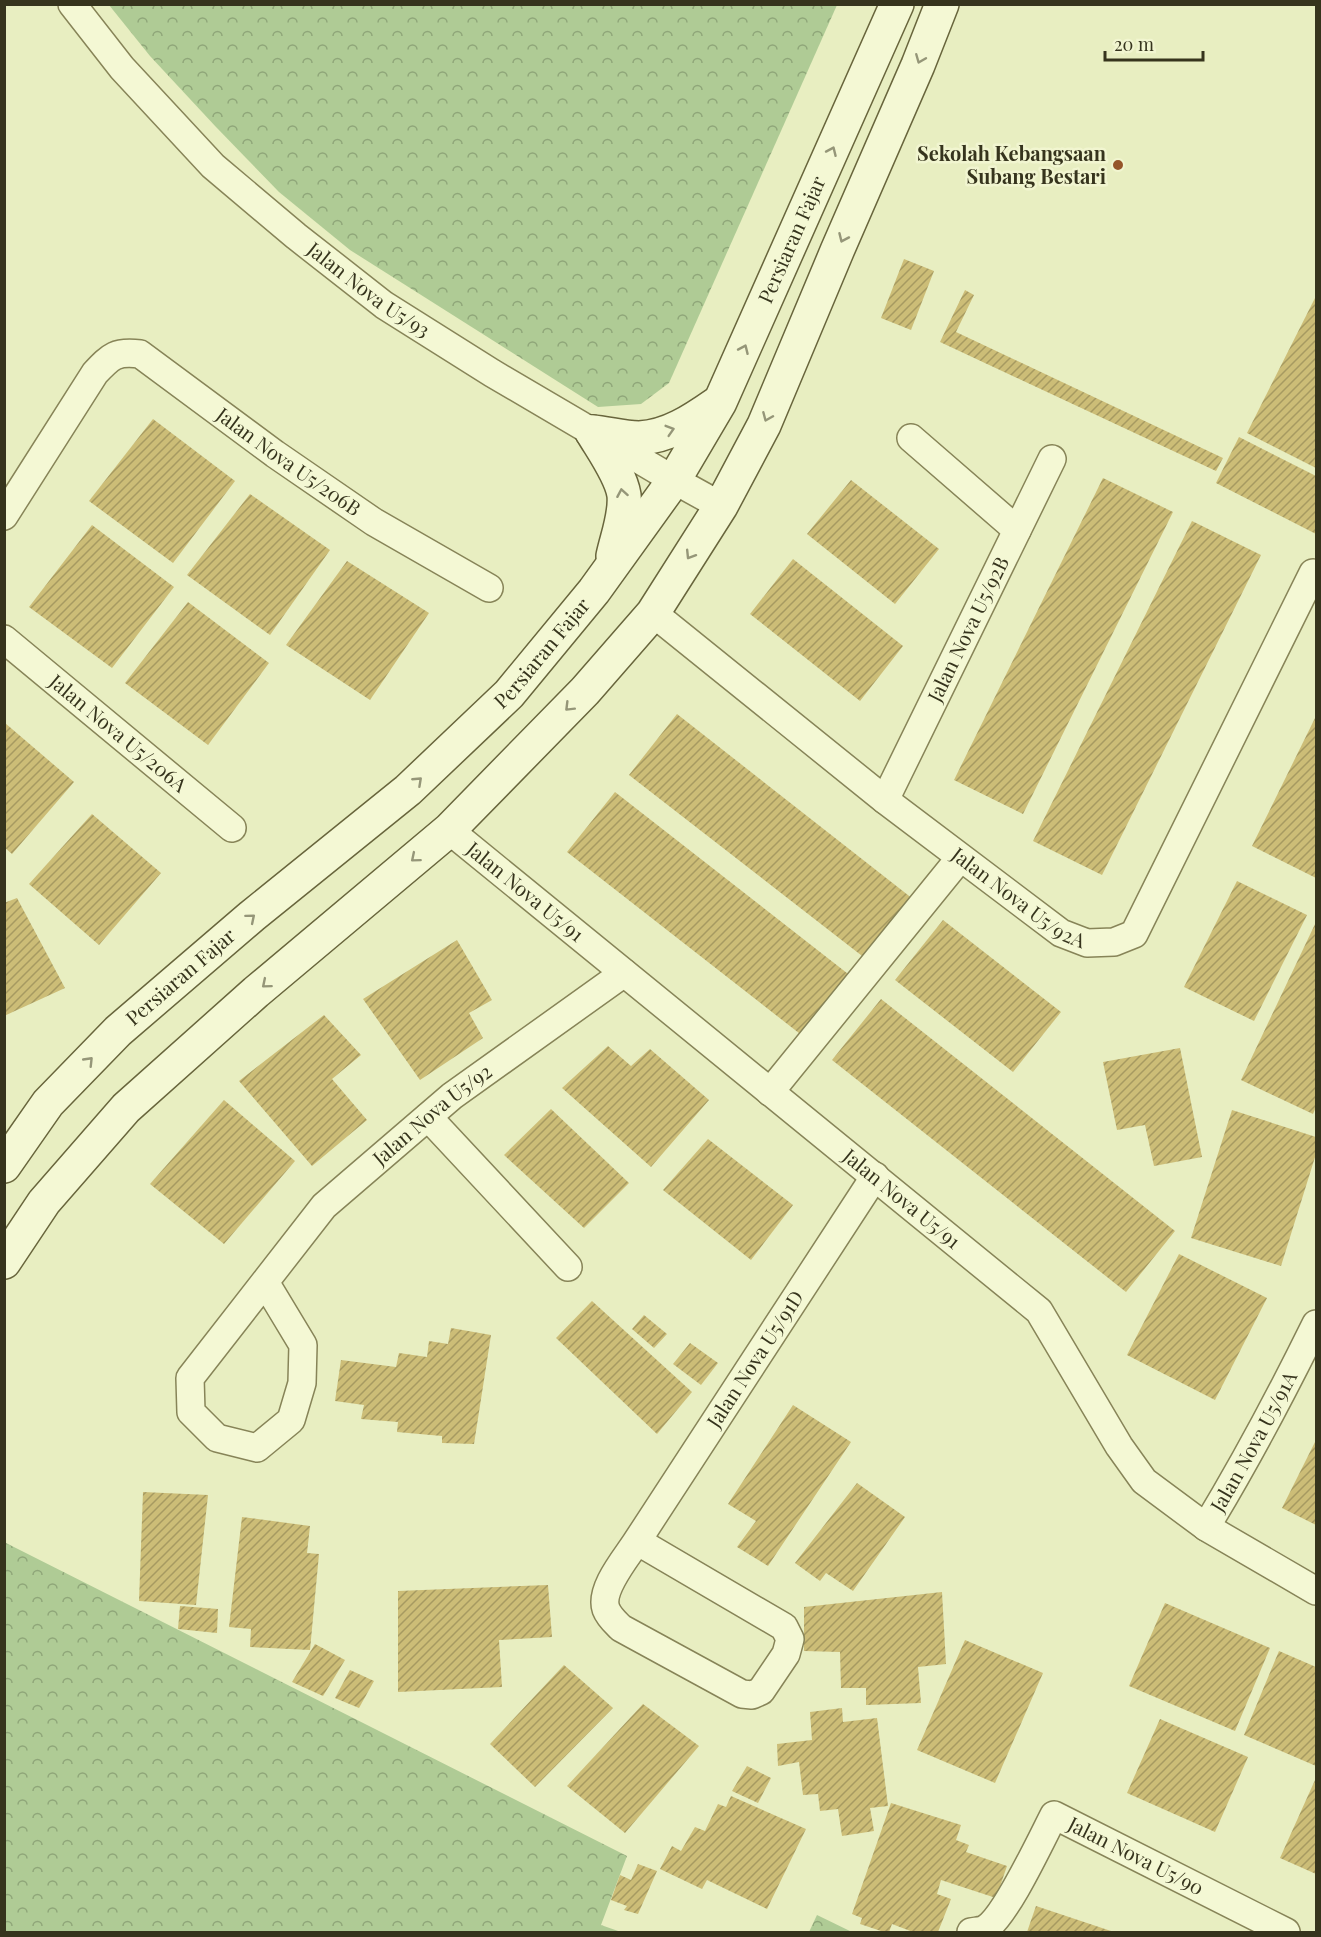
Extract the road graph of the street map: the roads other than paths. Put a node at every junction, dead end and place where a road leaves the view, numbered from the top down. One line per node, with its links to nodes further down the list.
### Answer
1 (72, 4): 5 (street, Jalan Nova U5/93)
2 (897, 4): 4 (main road, Persiaran Fajar, one-way to 2)
3 (942, 4): 9 (main road, one-way to 9)
4 (720, 402): 5 (main road, one-way to 4); 8 (main road, Persiaran Fajar)
5 (592, 432): 8 (street, Jalan Nova U5/93); 12 (main road, one-way to 5)
6 (911, 438): 11 (street)
7 (1052, 459): 11 (street, Jalan Nova U5/92B)
8 (674, 480): 9 (street, Jalan Nova U5/93); 12 (main road, Persiaran Fajar)
9 (721, 506): 15 (main road, one-way to 15)
10 (4, 516): 14 (street, Jalan Nova U5/206B)
11 (1017, 530): 17 (street, Jalan Nova U5/92B)
12 (609, 570): 23 (main road, Persiaran Fajar, one-way to 12)
13 (1312, 573): 20 (street, Jalan Nova U5/92A)
14 (489, 588)
15 (653, 613): 17 (street, Jalan Nova U5/92A); 19 (main road, one-way to 19)
16 (4, 639): 18 (street, Jalan Nova U5/206A)
17 (885, 800): 20 (street, Jalan Nova U5/92A)
18 (232, 828)
19 (449, 830): 21 (street, Jalan Nova U5/91); 28 (main road, one-way to 28)
20 (960, 858): 22 (street)
21 (624, 973): 22 (street, Jalan Nova U5/91); 24 (street, Jalan Nova U5/92)
22 (770, 1092): 27 (street, Jalan Nova U5/91)
23 (48, 1103): 25 (street); 26 (main road, Persiaran Fajar)
24 (428, 1117): 29 (street); 30 (street, Jalan Nova U5/92)
25 (4, 1139)
26 (4, 1166)
27 (874, 1176): 32 (street, Jalan Nova U5/91); 33 (street, Jalan Nova U5/91D)
28 (4, 1262)
29 (568, 1267)
30 (265, 1282): 30 (street, Jalan Nova U5/92)
31 (1317, 1324): 32 (street, Jalan Nova U5/91A)
32 (1206, 1527): 34 (street, Jalan Nova U5/91)
33 (637, 1541): 33 (street, Jalan Nova U5/91D)
34 (1317, 1591)
35 (971, 1932): 36 (street, Jalan Nova U5/90)
36 (1286, 1932)

